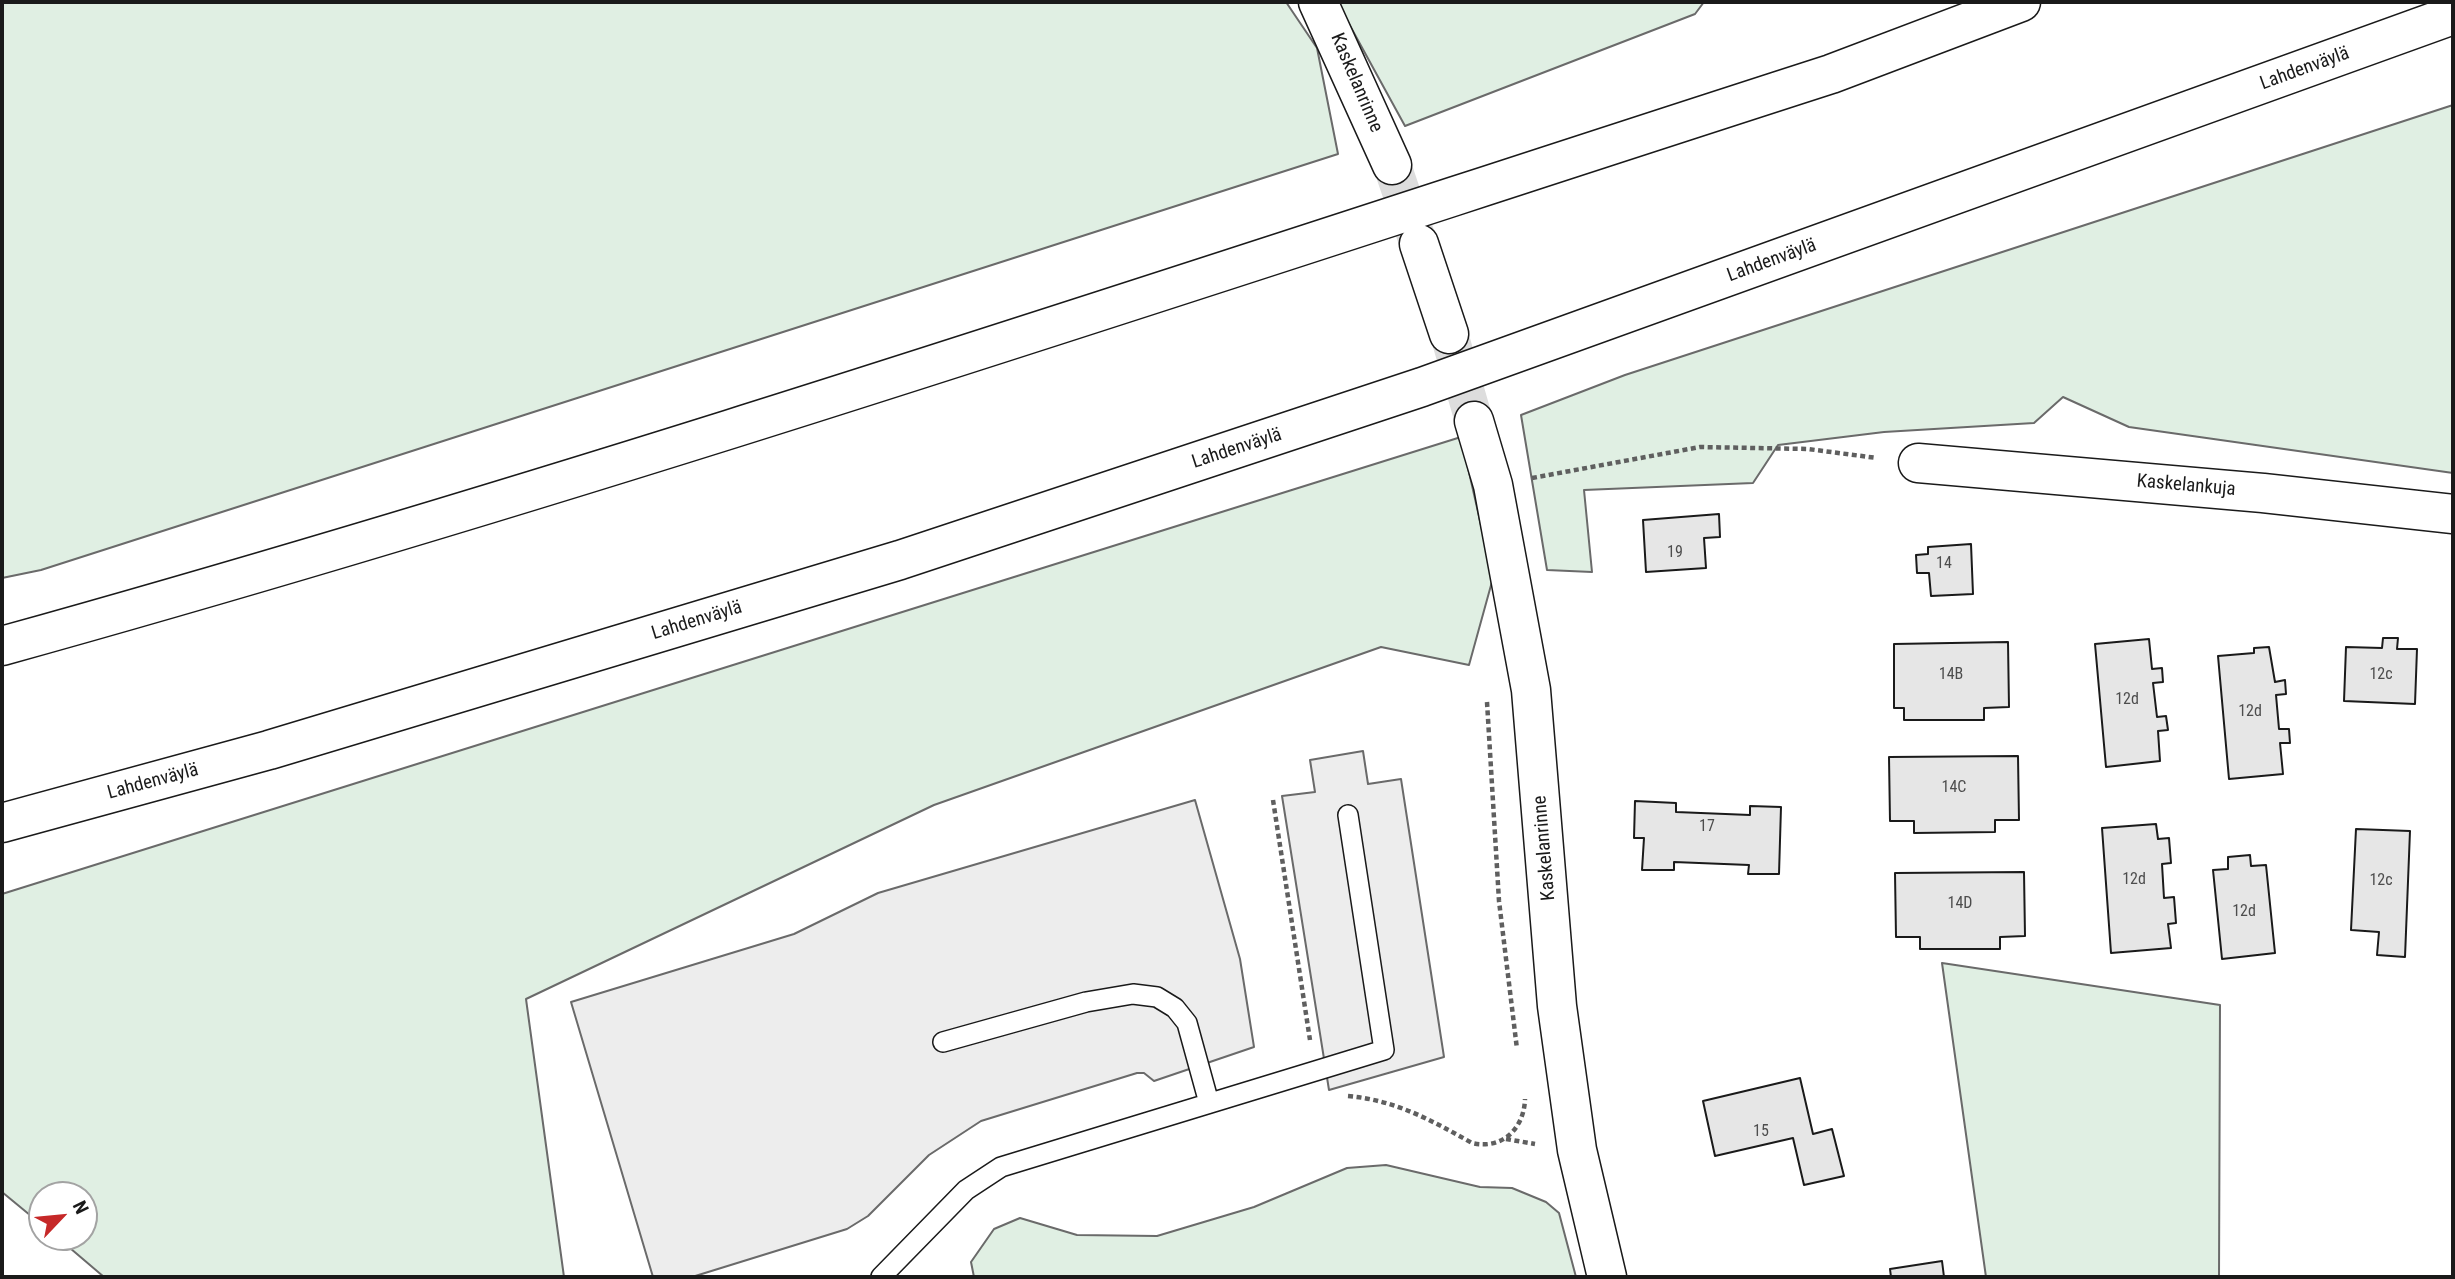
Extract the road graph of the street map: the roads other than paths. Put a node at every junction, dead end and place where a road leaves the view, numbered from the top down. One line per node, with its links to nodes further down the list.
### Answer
1 (1318, 2): 4 (main road, Kaskelanrinne)
2 (2021, 2): 10 (main road)
3 (2453, 15): 12 (main road, Lahdenväylä)
4 (1392, 165)
5 (1419, 244): 6 (main road)
6 (1449, 334)
7 (1474, 421): 16 (main road, Kaskelanrinne)
8 (1918, 463): 9 (main road, Kaskelankuja)
9 (2453, 514)
10 (2, 646)
11 (1348, 815): 14 (lane)
12 (2, 823)
13 (943, 1042): 14 (lane)
14 (1209, 1103): 15 (lane)
15 (881, 1277)
16 (1607, 1277)

